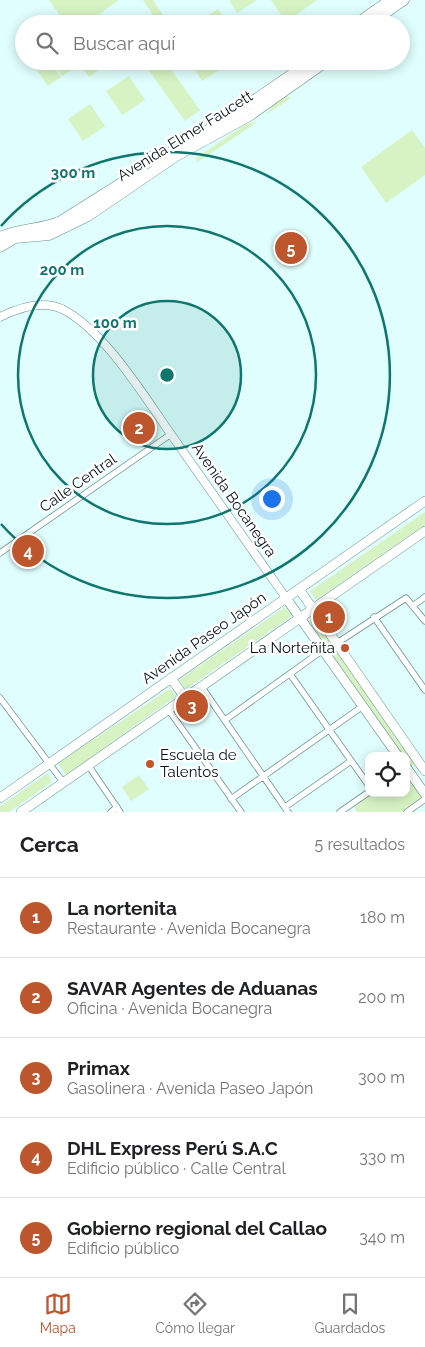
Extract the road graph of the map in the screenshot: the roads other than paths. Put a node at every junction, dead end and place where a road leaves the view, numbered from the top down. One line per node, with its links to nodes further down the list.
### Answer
1 (390, 0): 3 (highway)
2 (404, 0): 4 (highway)
3 (369, 15)
4 (383, 15)
5 (298, 70): 7 (highway, Avenida Elmer Faucett)
6 (313, 70): 8 (highway, Avenida Elmer Faucett)
7 (0, 237)
8 (0, 247)
9 (0, 317): 10 (street, Avenida Bocanegra)
10 (171, 434): 13 (street, Calle Central); 16 (street, Avenida Bocanegra)
11 (425, 502): 14 (main road, Avenida Paseo Japón)
12 (425, 531): 18 (main road)
13 (0, 553)
14 (298, 589): 16 (main road, Avenida Paseo Japón); 18 (main road)
15 (425, 597): 17 (street)
16 (286, 598): 19 (main road, Avenida Bocanegra); 25 (main road, Avenida Paseo Japón)
17 (414, 605): 20 (street); 21 (street)
18 (313, 609): 19 (main road); 22 (main road)
19 (300, 617): 23 (main road, Avenida Bocanegra); 26 (main road)
20 (374, 617): 22 (street); 27 (street)
21 (425, 621)
22 (336, 643): 38 (main road)
23 (324, 650): 24 (street); 30 (main road, Avenida Bocanegra)
24 (290, 674): 32 (street); 33 (street)
25 (171, 678): 29 (main road); 36 (main road, Avenida Paseo Japón)
26 (201, 686): 29 (main road); 32 (street)
27 (425, 690)
28 (0, 698): 36 (street)
29 (185, 698): 31 (main road)
30 (363, 706): 33 (street); 34 (main road, Avenida Bocanegra)
31 (168, 709): 37 (main road); 47 (street)
32 (225, 720): 41 (street)
33 (329, 729): 35 (street); 41 (street)
34 (395, 752)
35 (351, 761): 42 (street); 51 (street)
36 (48, 764): 43 (street); 46 (main road, Avenida Paseo Japón)
37 (88, 765): 43 (main road); 50 (street)
38 (424, 768): 39 (street)
39 (410, 771)
40 (410, 772): 44 (main road)
41 (263, 776): 47 (street); 51 (street)
42 (365, 780)
43 (63, 782): 52 (main road)
44 (425, 794)
45 (365, 795): 49 (street)
46 (0, 798)
47 (231, 799): 54 (street)
48 (425, 799): 57 (street)
49 (349, 806): 55 (street); 56 (street)
50 (119, 810): 53 (street)
51 (286, 810)
52 (21, 812)
53 (111, 812)
54 (241, 812)
55 (340, 812)
56 (354, 812)
57 (408, 812)

